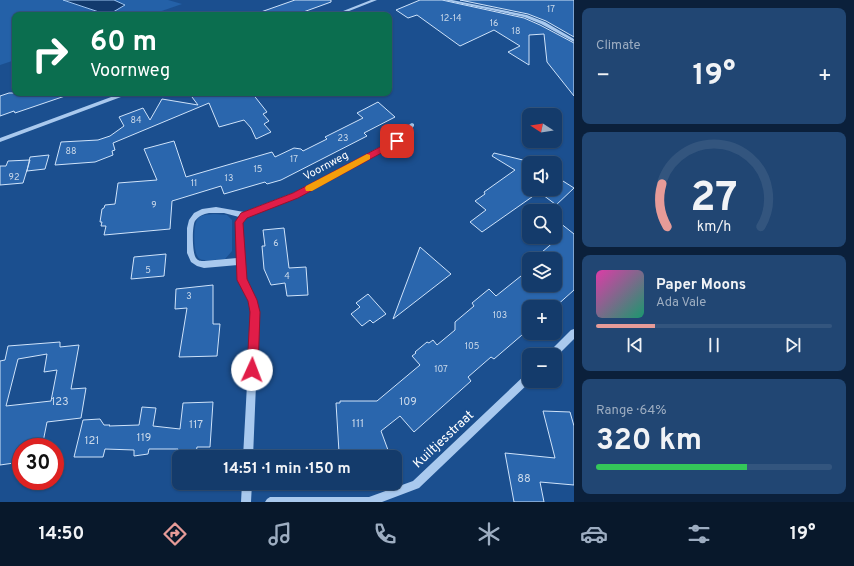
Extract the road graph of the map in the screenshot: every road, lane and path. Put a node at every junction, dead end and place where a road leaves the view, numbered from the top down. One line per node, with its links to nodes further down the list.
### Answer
1 (375, 0): 3 (street)
2 (444, 0): 4 (street)
3 (343, 12)
4 (574, 41)
5 (119, 96): 7 (street)
6 (412, 125): 8 (street, Voornweg)
7 (0, 140)
8 (244, 215): 9 (street); 9 (street)
9 (241, 261): 13 (street)
10 (574, 333): 11 (street)
11 (559, 348)
12 (522, 384): 17 (street, Kuiltjesstraat)
13 (248, 450)
14 (247, 490): 15 (street)
15 (246, 502)
16 (270, 502): 17 (street, Kuiltjesstraat)
17 (369, 502)

